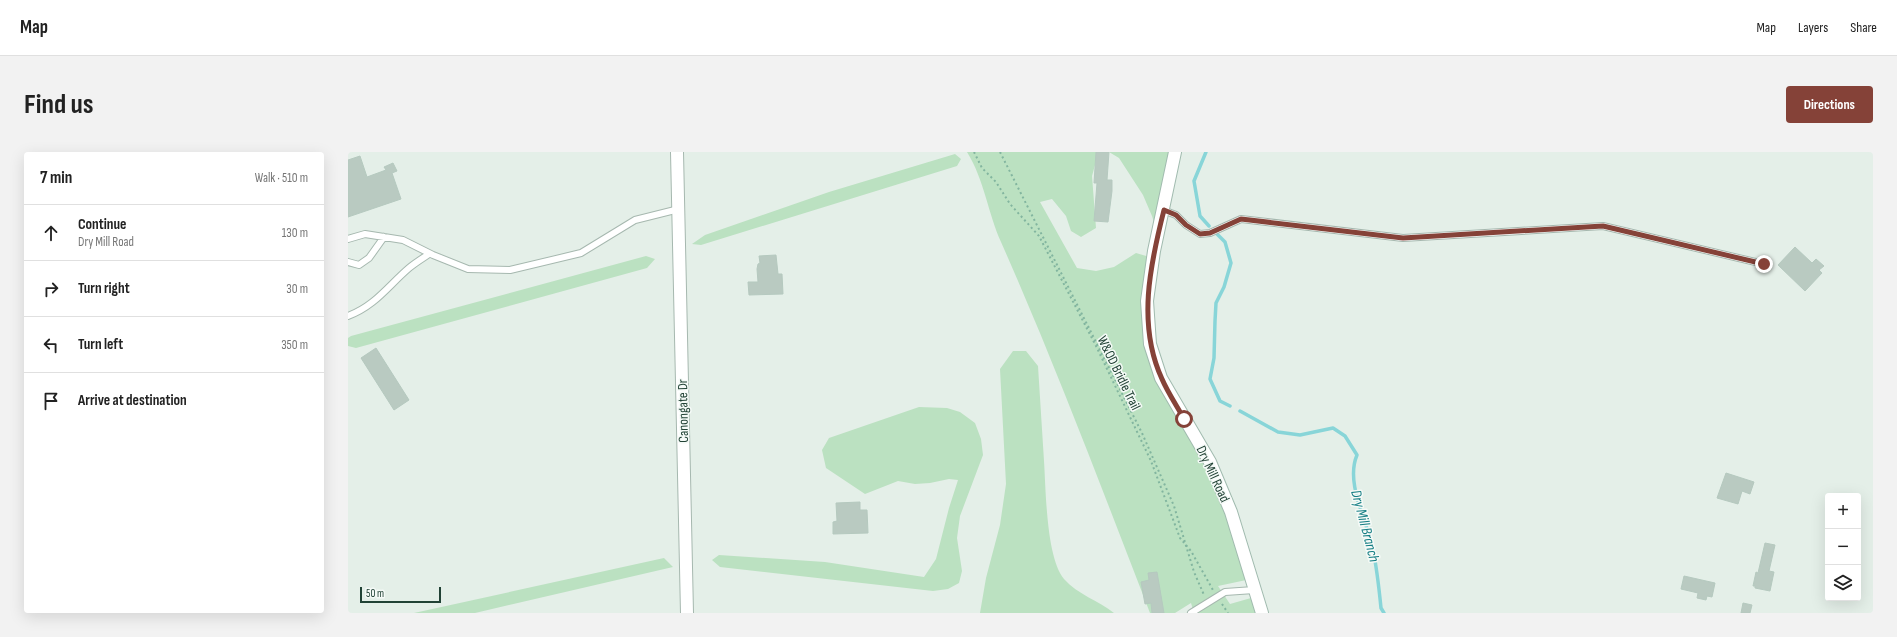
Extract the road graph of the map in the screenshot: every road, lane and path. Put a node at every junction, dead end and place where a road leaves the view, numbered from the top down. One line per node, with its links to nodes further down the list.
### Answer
1 (677, 152): 5 (street, Canongate Dr)
2 (974, 152): 13 (path, W&OD Bridle Trail)
3 (1000, 152): 13 (path)
4 (1175, 152): 6 (street, Dry Mill Road)
5 (679, 209): 9 (lane); 17 (street, Canongate Dr)
6 (1164, 210): 11 (lane); 14 (street, Dry Mill Road)
7 (384, 237): 8 (lane); 9 (lane); 10 (lane)
8 (348, 240)
9 (429, 254): 12 (lane)
10 (348, 262)
11 (1764, 264)
12 (348, 316)
13 (1187, 546): 15 (path, W&OD Bridle Trail); 16 (path)
14 (1254, 590): 15 (lane); 20 (street, Dry Mill Road)
15 (1217, 596): 16 (lane); 19 (path, W&OD Bridle Trail)
16 (1208, 602): 18 (lane)
17 (687, 613)
18 (1191, 613)
19 (1228, 613)
20 (1262, 613)

